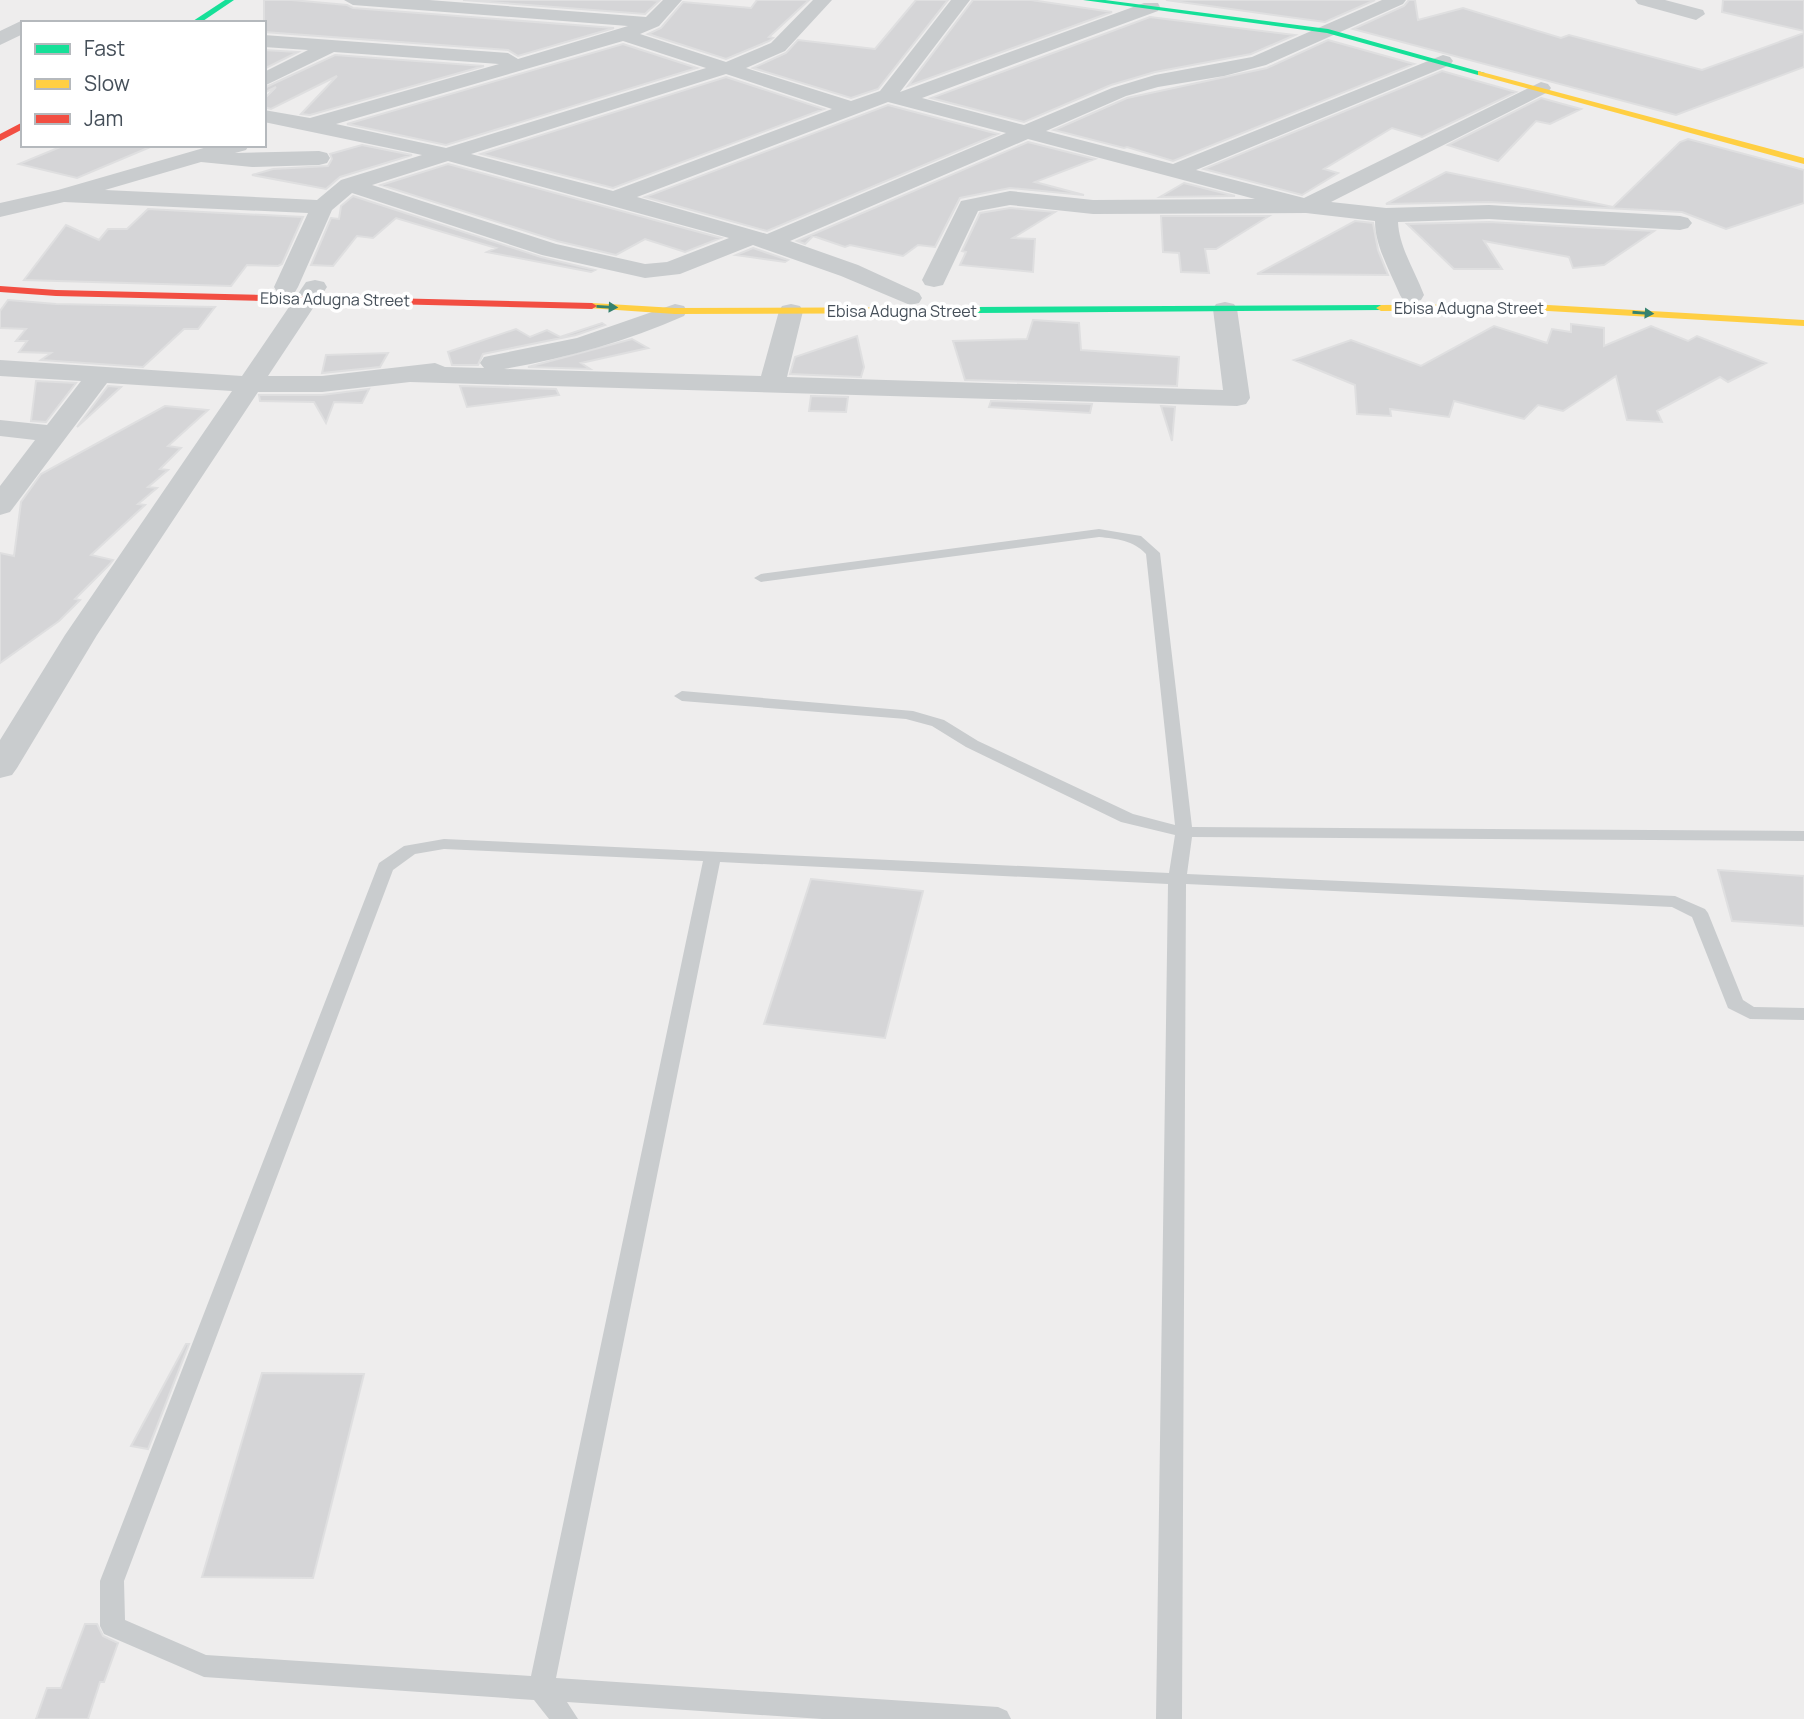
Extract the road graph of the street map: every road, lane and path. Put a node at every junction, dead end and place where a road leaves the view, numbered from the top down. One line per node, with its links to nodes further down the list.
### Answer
1 (230, 0): 12 (main road)
2 (354, 0): 14 (street)
3 (673, 0): 14 (street)
4 (822, 0): 24 (street)
5 (961, 0): 27 (street)
6 (1087, 0): 10 (main road)
7 (1359, 0): 9 (street)
8 (1644, 0): 11 (street)
9 (1393, 2): 17 (street)
10 (1151, 7): 17 (main road); 27 (street)
11 (1696, 14)
12 (197, 21)
13 (0, 22): 15 (street)
14 (652, 22): 18 (street)
15 (21, 25)
16 (21, 26): 19 (street)
17 (1328, 31): 23 (main road); 32 (street)
18 (623, 35): 22 (street); 24 (street)
19 (0, 39)
20 (266, 41): 21 (street)
21 (332, 46): 22 (street); 25 (street)
22 (534, 61): 30 (street)
23 (1443, 61): 26 (main road); 40 (street)
24 (727, 68): 28 (street); 36 (street)
25 (266, 79)
26 (1541, 88): 39 (main road); 44 (street)
27 (894, 97): 28 (street); 32 (street)
28 (854, 110): 43 (street)
29 (266, 116): 30 (street)
30 (310, 125): 33 (street); 36 (street)
31 (21, 126): 34 (main road)
32 (1025, 132): 40 (street); 49 (street)
33 (266, 137)
34 (0, 138)
35 (231, 147): 37 (street)
36 (445, 154): 41 (street); 43 (street)
37 (194, 158): 38 (street); 42 (street)
38 (319, 158)
39 (1804, 161)
40 (1172, 172): 44 (street)
41 (349, 185): 45 (street); 49 (street)
42 (64, 195): 45 (street); 46 (street)
43 (615, 198): 49 (street)
44 (1306, 206): 47 (street); 51 (street)
45 (322, 207): 53 (street)
46 (0, 210)
47 (1387, 215): 48 (street); 55 (street)
48 (1680, 223)
49 (761, 239): 56 (street)
50 (0, 279): 53 (main road, Ebisa Adugna Street)
51 (934, 280)
52 (0, 289): 53 (main road, Ebisa Adugna Street)
53 (303, 291): 57 (main road, Ebisa Adugna Street); 65 (street)
54 (703, 294): 56 (main road, Ebisa Adugna Street)
55 (1412, 295): 56 (main road, Ebisa Adugna Street); 60 (main road, Ebisa Adugna Street)
56 (910, 298)
57 (668, 302): 59 (main road, Ebisa Adugna Street); 63 (street)
58 (1225, 309): 59 (main road, Ebisa Adugna Street); 61 (main road, Ebisa Adugna Street, one-way to 61); 66 (street)
59 (791, 311): 66 (street)
60 (1804, 311)
61 (1804, 323)
62 (0, 368): 64 (street)
63 (410, 374): 65 (street); 66 (street)
64 (99, 375): 65 (street); 68 (street)
65 (250, 384): 72 (street)
66 (772, 385)
67 (0, 428): 68 (street)
68 (54, 434): 69 (street)
69 (0, 506)
70 (761, 578): 74 (lane)
71 (682, 696): 74 (lane)
72 (13, 725): 73 (street)
73 (0, 768)
74 (1184, 832): 75 (lane); 77 (lane)
75 (1804, 836)
76 (712, 859): 77 (lane); 79 (lane); 79 (lane)
77 (1178, 879): 78 (lane); 82 (lane)
78 (1804, 1014)
79 (541, 1689): 80 (lane); 81 (lane)
80 (565, 1719)
81 (998, 1719)
82 (1169, 1719)

